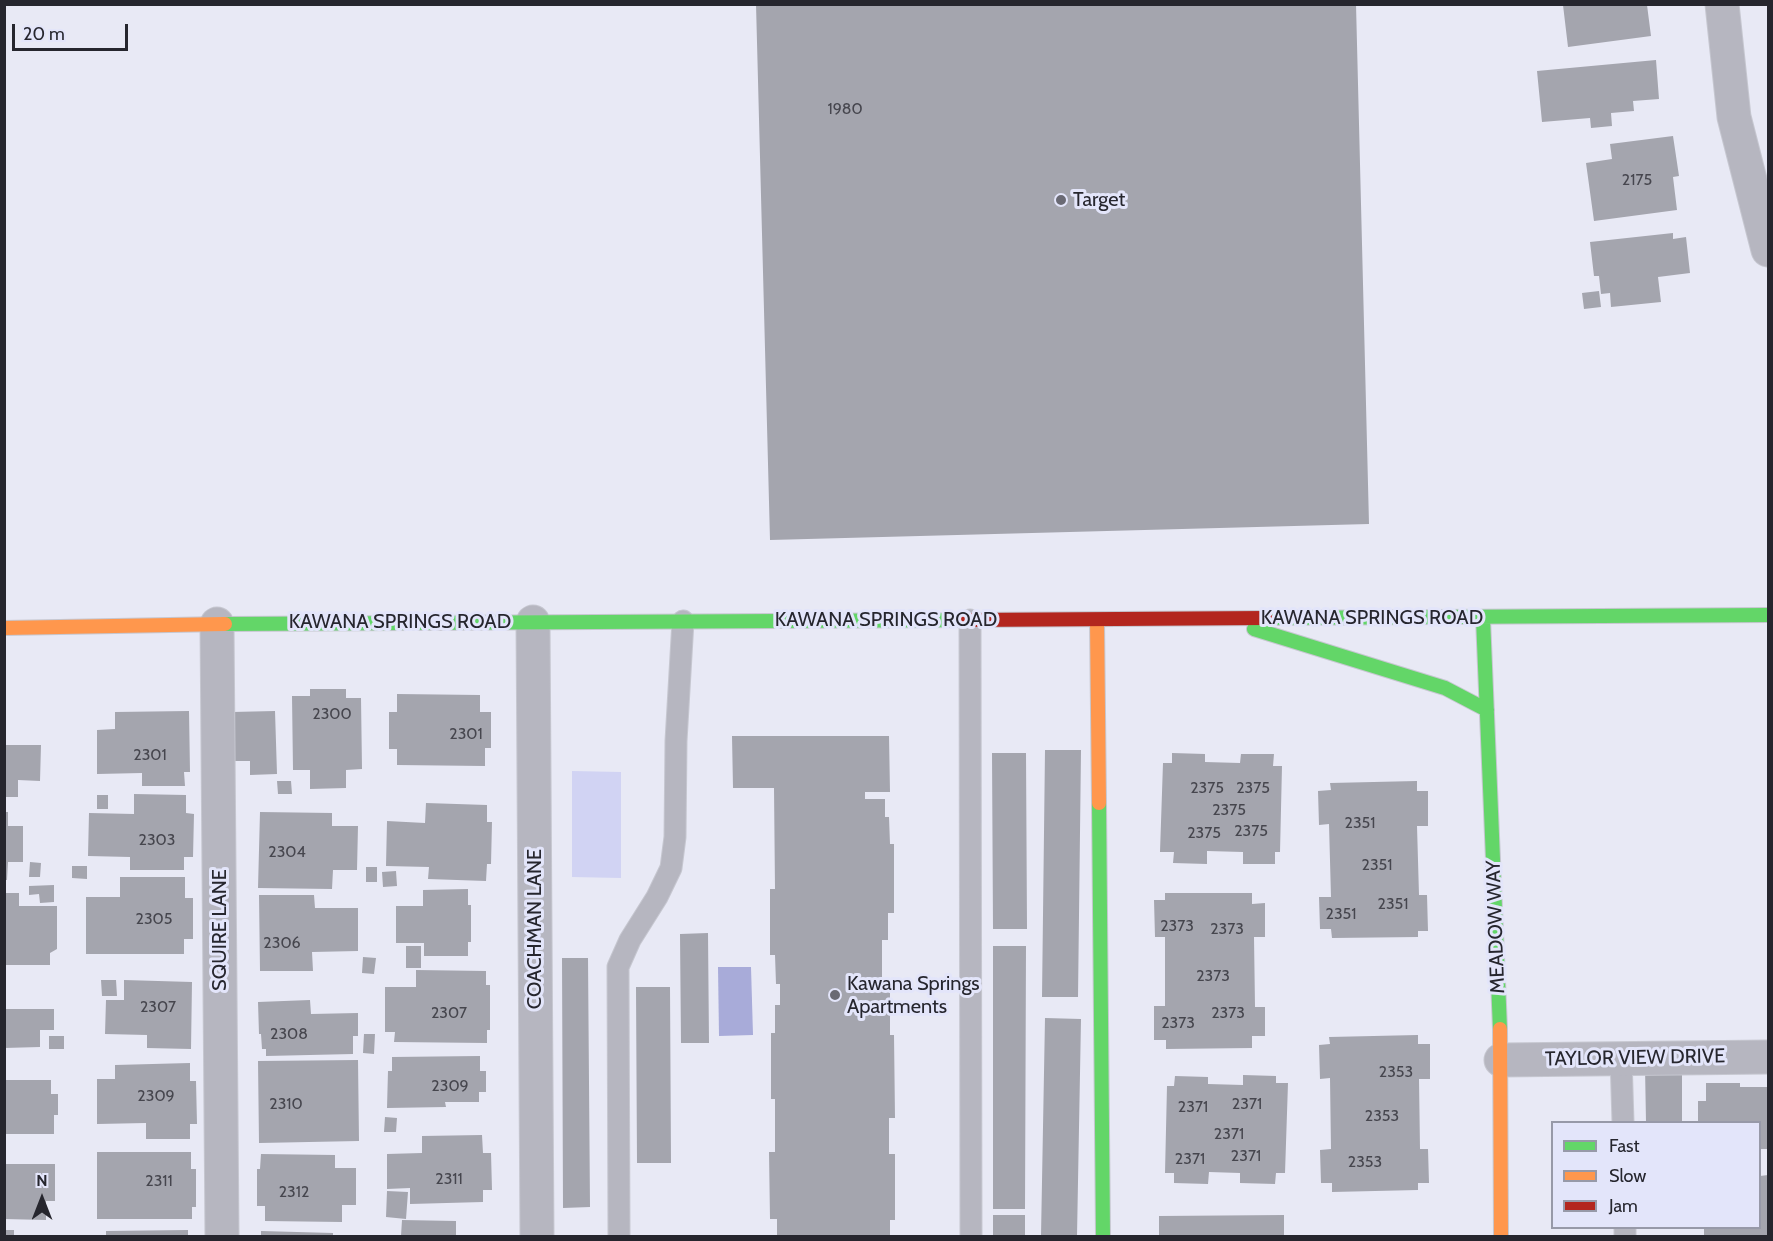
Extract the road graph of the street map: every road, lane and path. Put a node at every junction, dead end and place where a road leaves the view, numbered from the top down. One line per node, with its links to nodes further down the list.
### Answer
1 (1722, 4): 2 (street)
2 (1768, 250)
3 (1768, 615): 4 (street, KAWANA SPRINGS ROAD)
4 (1483, 618): 5 (street, KAWANA SPRINGS ROAD); 12 (street, MEADOW WAY)
5 (1220, 619): 7 (street, KAWANA SPRINGS ROAD); 12 (street)
6 (970, 620): 7 (street, KAWANA SPRINGS ROAD); 8 (street, KAWANA SPRINGS ROAD); 20 (lane)
7 (1096, 620): 21 (street)
8 (683, 621): 9 (street, KAWANA SPRINGS ROAD); 19 (lane)
9 (533, 622): 10 (street, KAWANA SPRINGS ROAD); 18 (street, COACHMAN LANE)
10 (217, 624): 11 (street, KAWANA SPRINGS ROAD); 17 (street, SQUIRE LANE)
11 (4, 628)
12 (1487, 710): 15 (street, MEADOW WAY)
13 (1768, 1057): 14 (street, TAYLOR VIEW DRIVE)
14 (1622, 1058): 15 (street, TAYLOR VIEW DRIVE); 16 (lane)
15 (1501, 1059): 22 (street, MEADOW WAY)
16 (1623, 1121)
17 (222, 1236)
18 (537, 1236)
19 (619, 1236)
20 (971, 1236)
21 (1103, 1236)
22 (1501, 1236)

